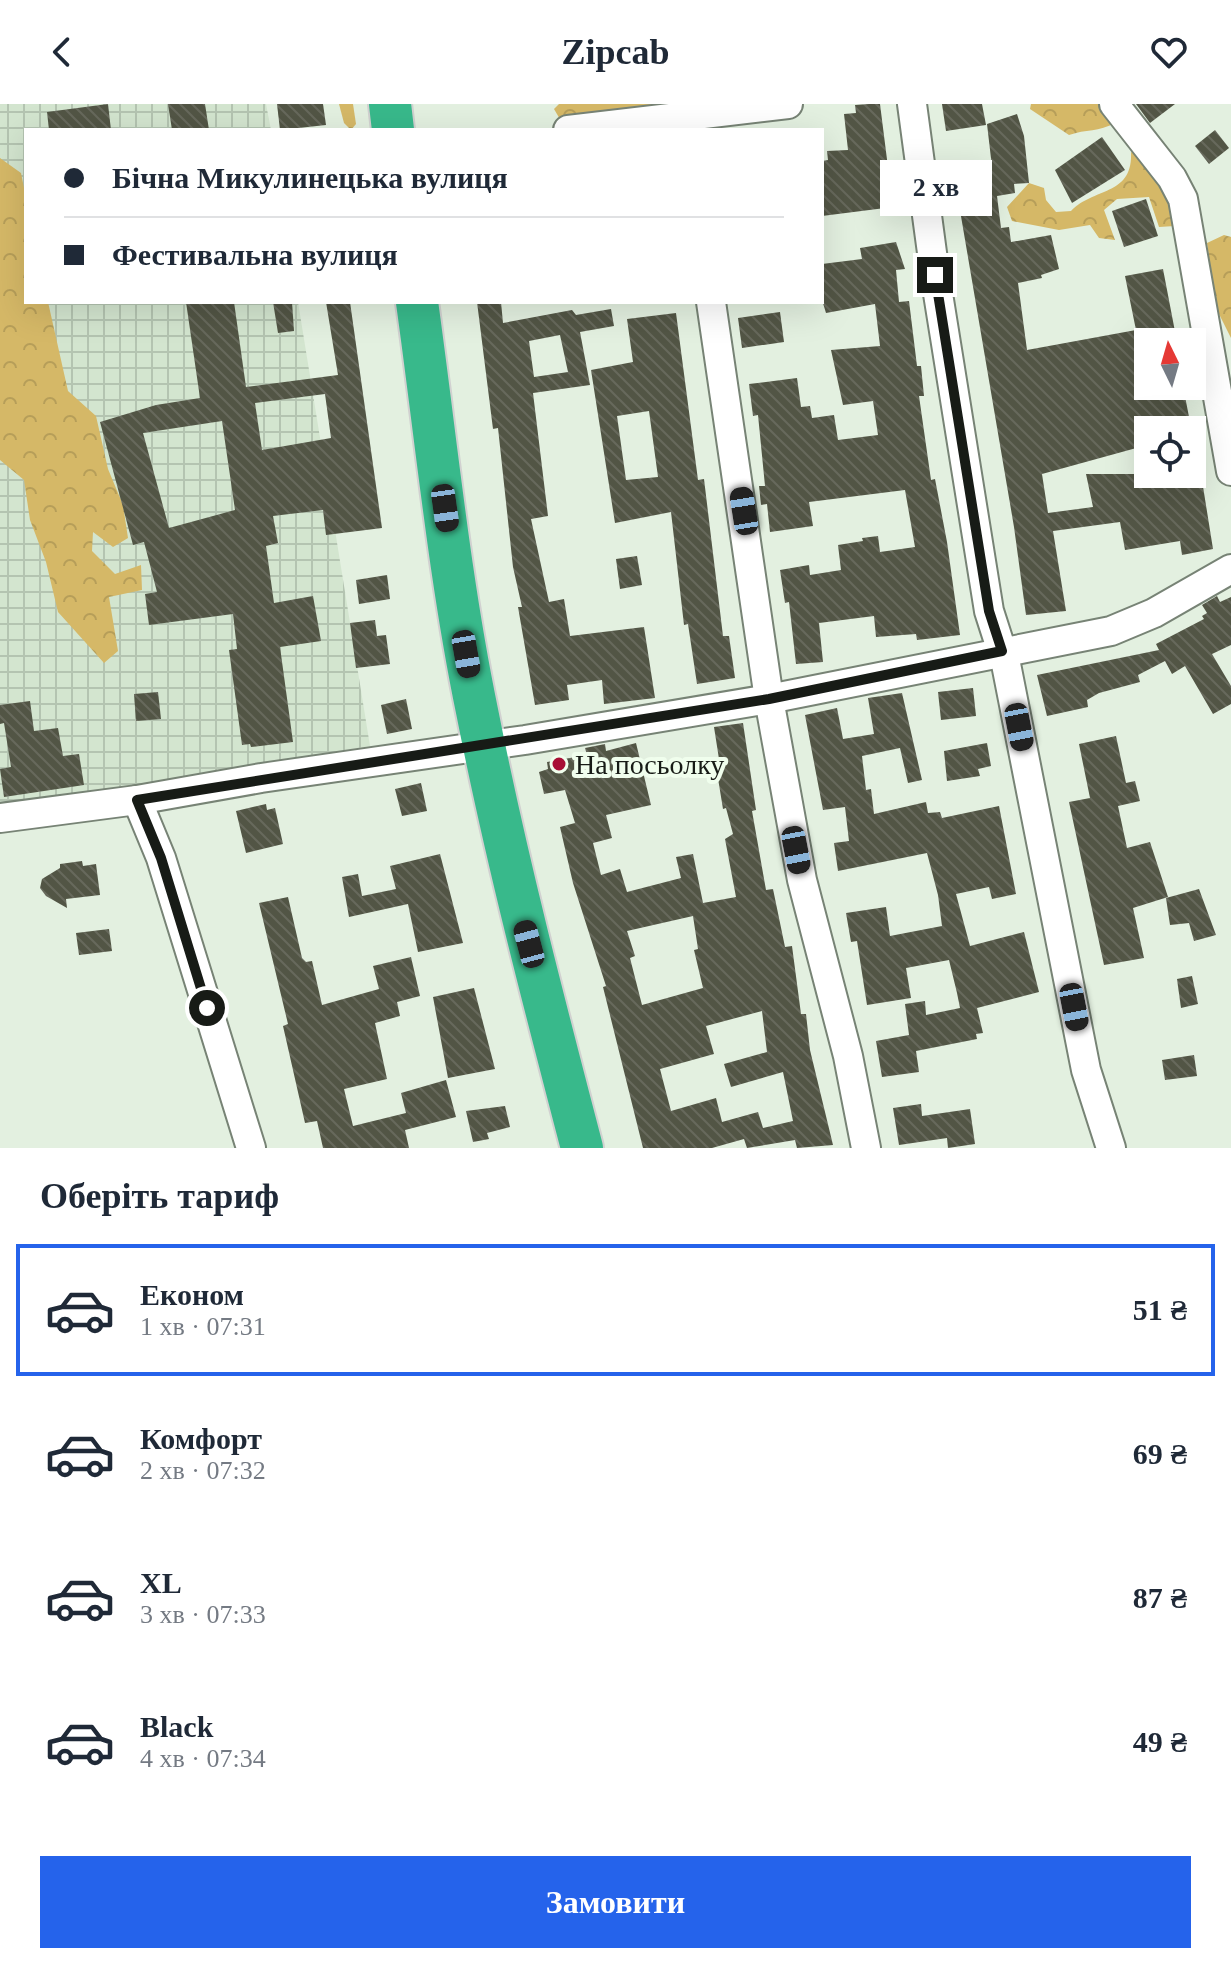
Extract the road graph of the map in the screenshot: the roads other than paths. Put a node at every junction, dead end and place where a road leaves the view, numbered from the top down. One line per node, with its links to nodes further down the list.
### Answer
1 (390, 104): 6 (highway)
2 (788, 104): 5 (street)
3 (912, 104): 12 (street)
4 (1114, 104): 10 (street)
5 (682, 117): 7 (street)
6 (393, 128)
7 (586, 128)
8 (417, 304): 14 (highway)
9 (711, 304): 13 (street)
10 (1231, 471)
11 (1231, 569): 12 (street)
12 (1002, 651): 13 (street); 20 (street)
13 (769, 699): 14 (street); 19 (street)
14 (485, 746): 15 (street); 18 (highway)
15 (137, 800): 16 (street); 17 (street)
16 (0, 818)
17 (251, 1148)
18 (582, 1148)
19 (866, 1148)
20 (1111, 1148)

